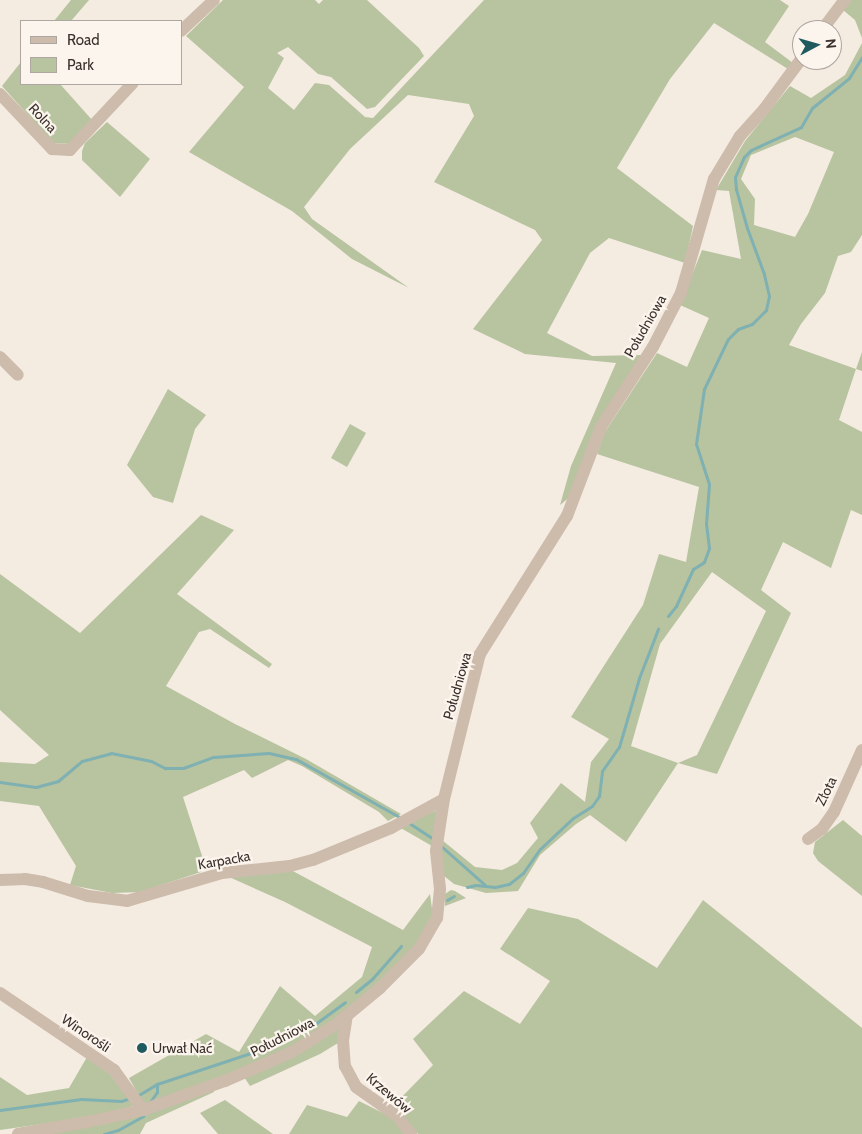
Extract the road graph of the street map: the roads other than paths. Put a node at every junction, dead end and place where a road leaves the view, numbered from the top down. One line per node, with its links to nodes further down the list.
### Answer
1 (214, 0): 4 (street)
2 (845, 0): 3 (street)
3 (830, 20)
4 (182, 30)
5 (793, 70): 11 (street, Południowa)
6 (131, 85): 7 (street, Rolna)
7 (0, 94)
8 (0, 357): 9 (street)
9 (18, 375)
10 (862, 750): 12 (street, Złota)
11 (444, 799): 13 (street, Karpacka); 15 (street, Południowa)
12 (808, 839)
13 (0, 880)
14 (0, 993): 16 (street, Winorośli)
15 (347, 1015): 16 (street, Południowa); 18 (street, Krzewów)
16 (143, 1110): 17 (street, Południowa)
17 (18, 1134)
18 (411, 1134)

